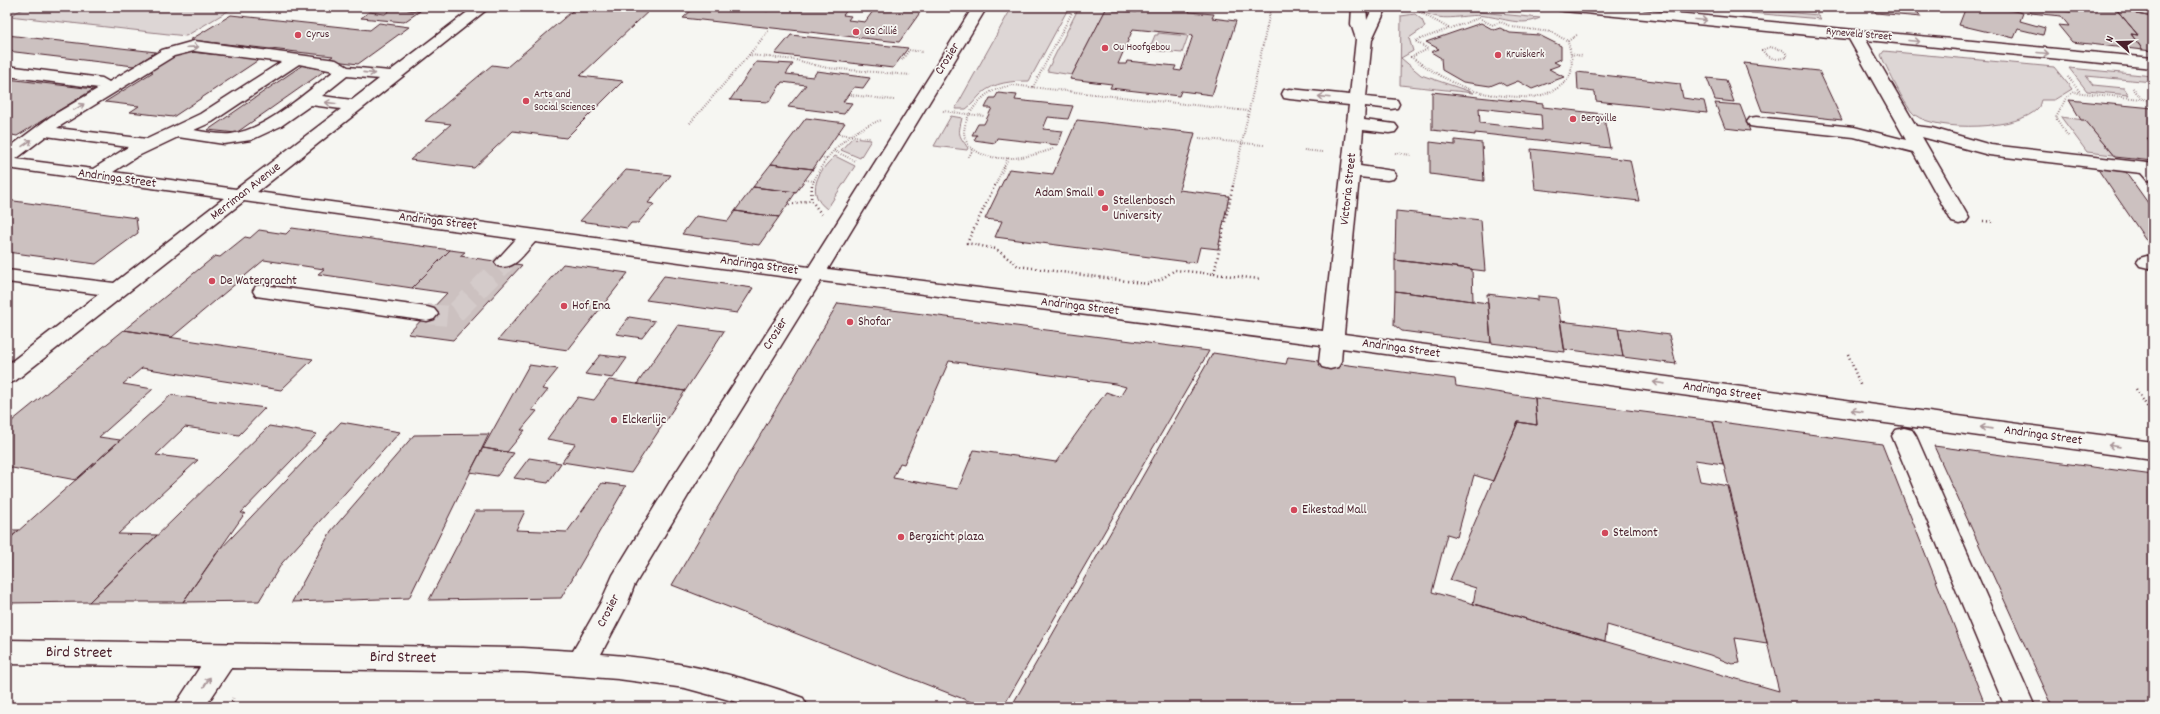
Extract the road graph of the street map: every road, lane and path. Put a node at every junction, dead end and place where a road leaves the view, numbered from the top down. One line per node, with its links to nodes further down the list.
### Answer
1 (18, 7): 12 (path)
2 (483, 7): 29 (street, Merriman Avenue)
3 (980, 7): 89 (street, Crozier)
4 (1075, 7): 32 (path)
5 (1228, 7): 11 (path)
6 (1272, 7): 11 (path)
7 (1359, 7): 17 (street, Victoria Street)
8 (1380, 7): 17 (street, Victoria Street)
9 (1411, 7): 13 (path)
10 (1564, 7): 16 (street, Ryneveld Street, one-way to 16)
11 (1270, 12): 44 (path)
12 (7, 13)
13 (1450, 29): 18 (path); 21 (path)
14 (770, 30): 22 (path)
15 (1577, 35): 18 (path)
16 (1855, 35): 26 (street, Ryneveld Street, one-way to 26); 54 (street)
17 (1364, 39): 35 (street, Victoria Street)
18 (1568, 41): 21 (path)
19 (924, 52): 25 (path)
20 (1787, 53): 20 (path)
21 (1571, 54): 23 (path)
22 (749, 55): 30 (path); 49 (path)
23 (1582, 56)
24 (296, 59): 28 (street); 51 (street, one-way to 24); 53 (street)
25 (902, 60)
26 (2153, 63)
27 (7, 71): 31 (street)
28 (344, 71): 29 (street, one-way to 29); 38 (street)
29 (394, 76): 42 (street, Merriman Avenue)
30 (917, 76)
31 (102, 83)
32 (1033, 87): 44 (path); 45 (path)
33 (1292, 87): 35 (street)
34 (2133, 88): 37 (path)
35 (1358, 94): 41 (street); 50 (street, Victoria Street)
36 (851, 95): 40 (path)
37 (2142, 99): 39 (path); 59 (path)
38 (306, 100): 42 (street, one-way to 38); 53 (street)
39 (2153, 100)
40 (901, 101)
41 (1391, 104)
42 (356, 106): 82 (street, Merriman Avenue)
43 (939, 111): 45 (path)
44 (1248, 111): 60 (path)
45 (971, 114): 46 (path); 64 (path)
46 (984, 116)
47 (885, 120): 56 (path)
48 (1756, 122): 63 (street)
49 (690, 123)
50 (1355, 124): 52 (street); 76 (street, Victoria Street)
51 (46, 128): 61 (street); 69 (street, one-way to 51)
52 (1389, 128)
53 (178, 132): 61 (street)
54 (1909, 132): 63 (street); 77 (street)
55 (839, 134): 56 (path)
56 (851, 135): 57 (path); 67 (path)
57 (872, 138)
58 (1199, 138): 60 (path)
59 (2071, 141)
60 (1242, 143): 62 (path); 90 (path)
61 (147, 144): 79 (street)
62 (1264, 145)
63 (1918, 148): 85 (street)
64 (973, 149): 70 (path); 72 (path)
65 (1053, 149): 72 (path)
66 (1304, 150): 68 (path)
67 (834, 151): 73 (path); 74 (path)
68 (1322, 152)
69 (7, 157)
70 (968, 157)
71 (821, 158): 73 (path)
72 (1008, 158): 90 (path)
73 (827, 159): 81 (path)
74 (862, 162)
75 (7, 163): 79 (street, Andringa Street)
76 (1351, 170): 78 (street); 96 (street, Victoria Street)
77 (2151, 171)
78 (1387, 175)
79 (95, 176): 82 (street, Andringa Street)
80 (806, 180): 81 (path)
81 (814, 180): 83 (path)
82 (241, 196): 87 (street, Andringa Street); 93 (street, Merriman Avenue)
83 (812, 200): 84 (path); 86 (path)
84 (789, 205)
85 (1959, 218)
86 (826, 220)
87 (531, 234): 88 (street); 89 (street, Andringa Street)
88 (505, 262)
89 (814, 274): 96 (street, Andringa Street); 107 (street, Crozier)
90 (1214, 274): 92 (path)
91 (7, 276): 93 (street)
92 (1260, 280)
93 (119, 290): 99 (street, Merriman Avenue)
94 (263, 291): 95 (street)
95 (427, 314)
96 (1332, 339): 98 (street, Victoria Street); 104 (street, Andringa Street, one-way to 96)
97 (1848, 354): 100 (path)
98 (1330, 362)
99 (7, 376)
100 (1862, 389)
101 (2136, 389): 102 (path)
102 (2153, 416)
103 (1904, 436): 110 (street)
104 (2153, 451)
105 (7, 652): 106 (street, Bird Street)
106 (224, 655): 107 (street, Bird Street); 108 (street, one-way to 106)
107 (580, 664): 109 (street, Bird Street)
108 (189, 707)
109 (793, 707)
110 (2020, 707)

